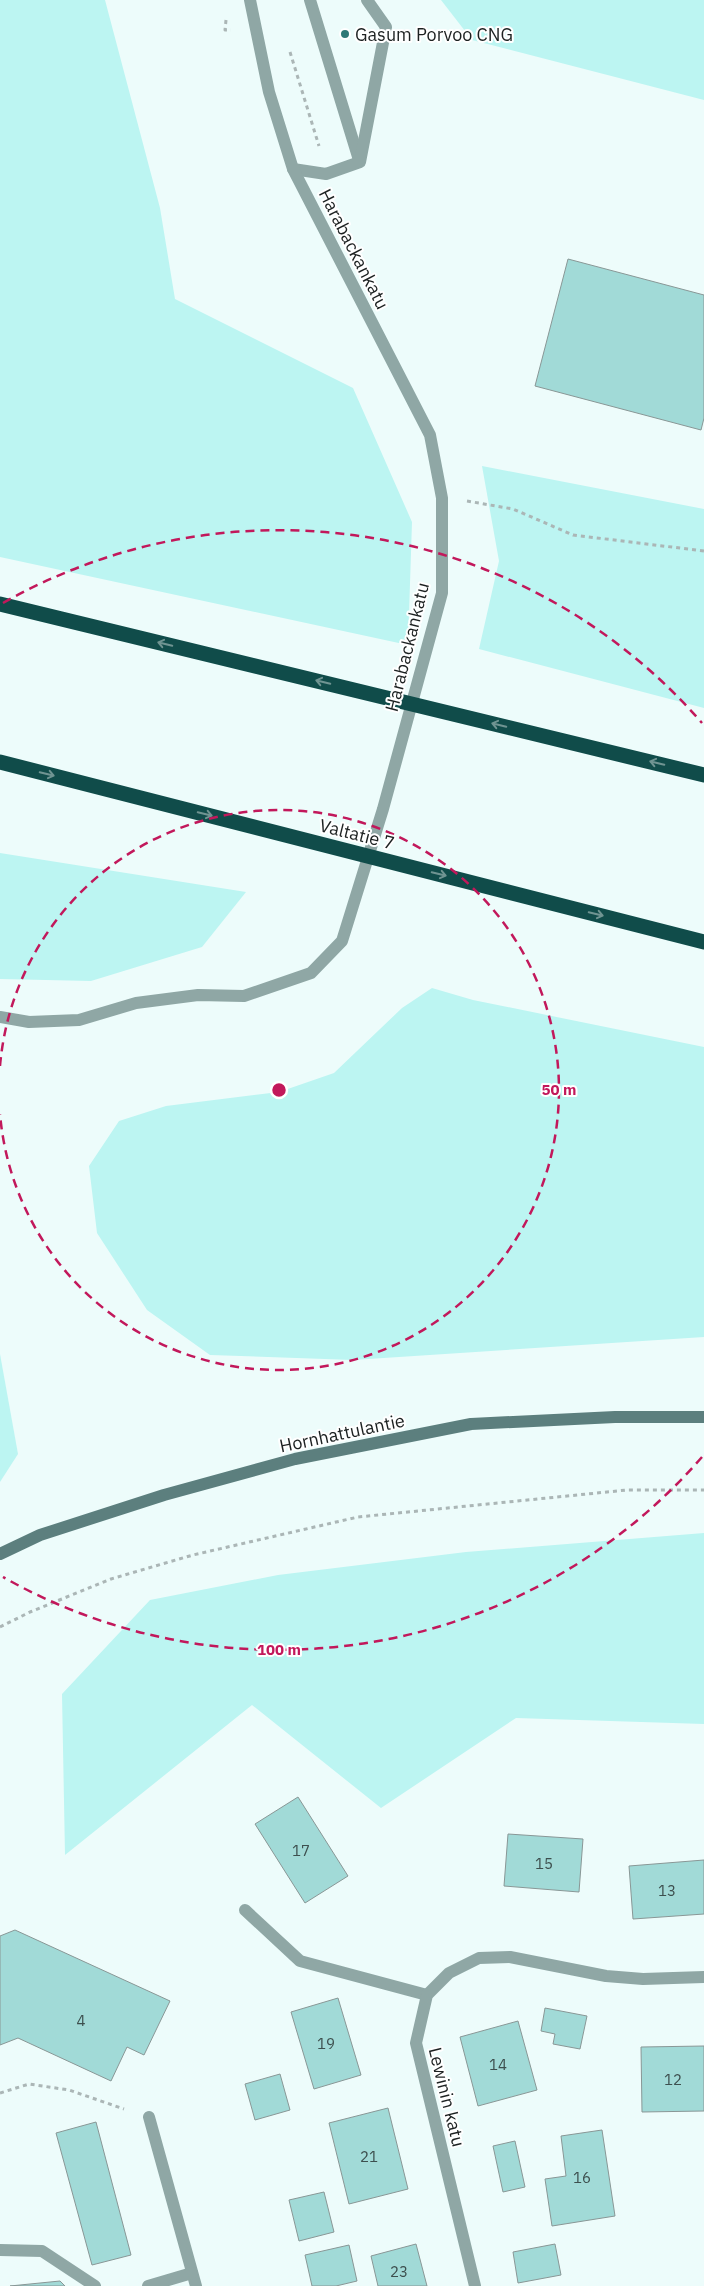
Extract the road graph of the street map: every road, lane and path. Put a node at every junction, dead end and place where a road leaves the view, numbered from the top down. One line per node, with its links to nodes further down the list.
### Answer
1 (250, 0): 6 (street, Harabackankatu)
2 (310, 0): 5 (street)
3 (367, 0): 5 (street)
4 (288, 49): 7 (path)
5 (360, 162): 7 (street)
6 (293, 169): 7 (street); 8 (street, Harabackankatu)
7 (326, 174)
8 (442, 498): 9 (path); 14 (street, Harabackankatu)
9 (704, 551)
10 (0, 604): 12 (highway, one-way to 10)
11 (3, 764): 13 (highway, Valtatie 7, one-way to 13)
12 (704, 775)
13 (704, 942)
14 (0, 1017)
15 (704, 1417): 17 (street, Hornhattulantie)
16 (704, 1490): 18 (path)
17 (0, 1554)
18 (0, 1627)
19 (245, 1910): 21 (street)
20 (704, 1977): 21 (street)
21 (427, 1995): 29 (street, Lewinin katu)
22 (0, 2093): 23 (path)
23 (149, 2117): 25 (street)
24 (0, 2250): 26 (street)
25 (192, 2273): 27 (street); 28 (street)
26 (95, 2286)
27 (148, 2286)
28 (196, 2286)
29 (475, 2286)

